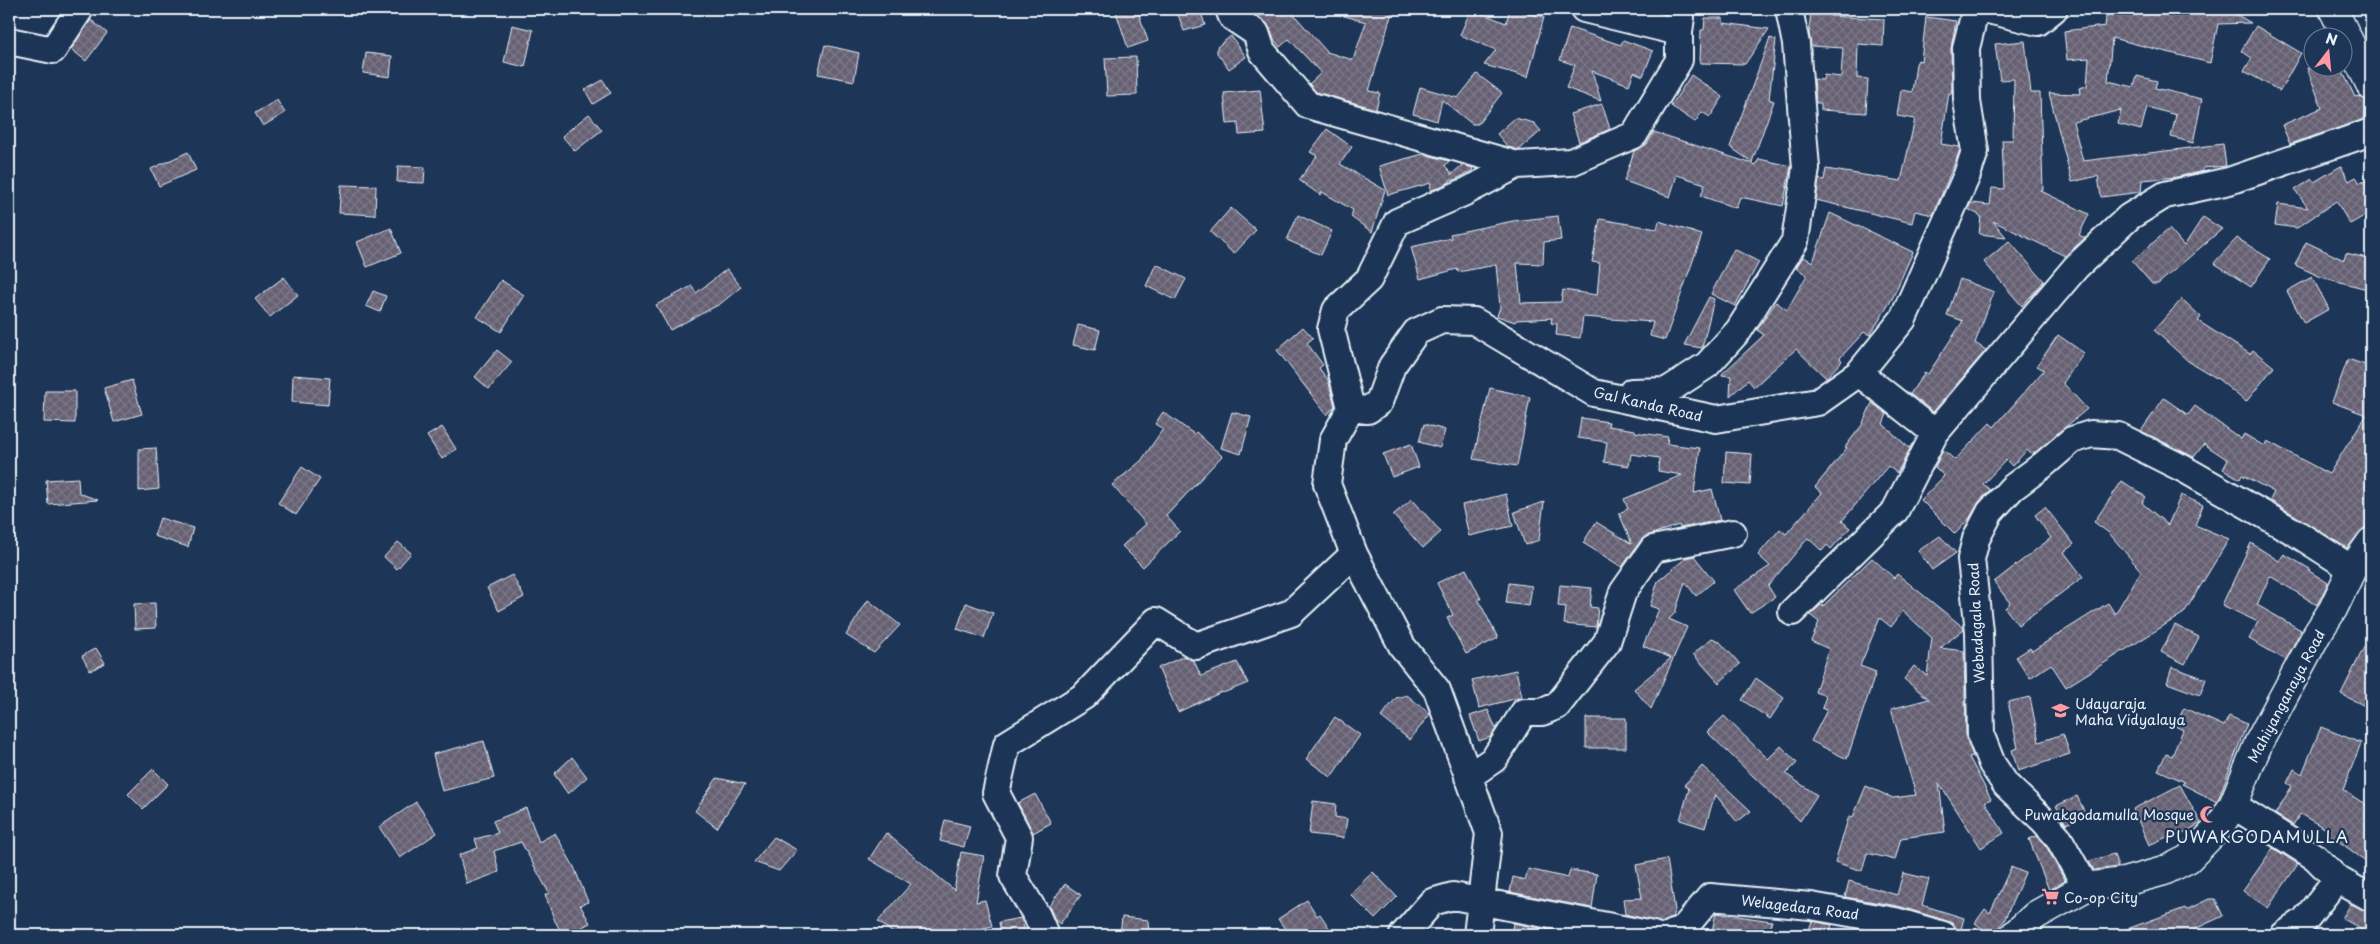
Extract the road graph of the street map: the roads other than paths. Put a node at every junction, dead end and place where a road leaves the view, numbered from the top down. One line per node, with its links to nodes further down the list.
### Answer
1 (80, 9): 8 (street)
2 (1229, 9): 11 (street)
3 (1584, 9): 7 (street)
4 (1789, 9): 13 (street)
5 (2054, 9): 12 (street, Gal Kanda Road)
6 (2333, 9): 9 (main road)
7 (1679, 20): 11 (street)
8 (9, 41)
9 (2371, 86)
10 (2371, 132): 15 (street)
11 (1517, 165): 14 (street)
12 (1859, 373): 13 (street, Gal Kanda Road); 15 (street)
13 (1594, 394): 14 (street, Gal Kanda Road)
14 (1351, 408): 18 (street)
15 (1935, 433): 20 (street)
16 (1733, 533): 21 (street)
17 (2371, 542): 19 (main road, Mahiyanganaya Road)
18 (1354, 554): 21 (street); 27 (street)
19 (2352, 569): 22 (main road, Mahiyanganaya Road); 24 (street, Webadagala Road)
20 (1792, 612)
21 (1468, 777): 26 (street)
22 (2233, 805): 23 (street); 24 (main road, Mahiyanganaya Road)
23 (2337, 879): 25 (street); 34 (street)
24 (2086, 887): 33 (main road, Mahiyanganaya Road)
25 (2371, 898)
26 (1482, 901): 28 (street); 29 (street); 30 (street)
27 (1041, 935)
28 (1403, 935)
29 (1477, 935)
30 (1653, 935)
31 (1670, 935): 32 (street, Welagedara Road)
32 (1943, 935)
33 (2014, 935)
34 (2284, 935)

